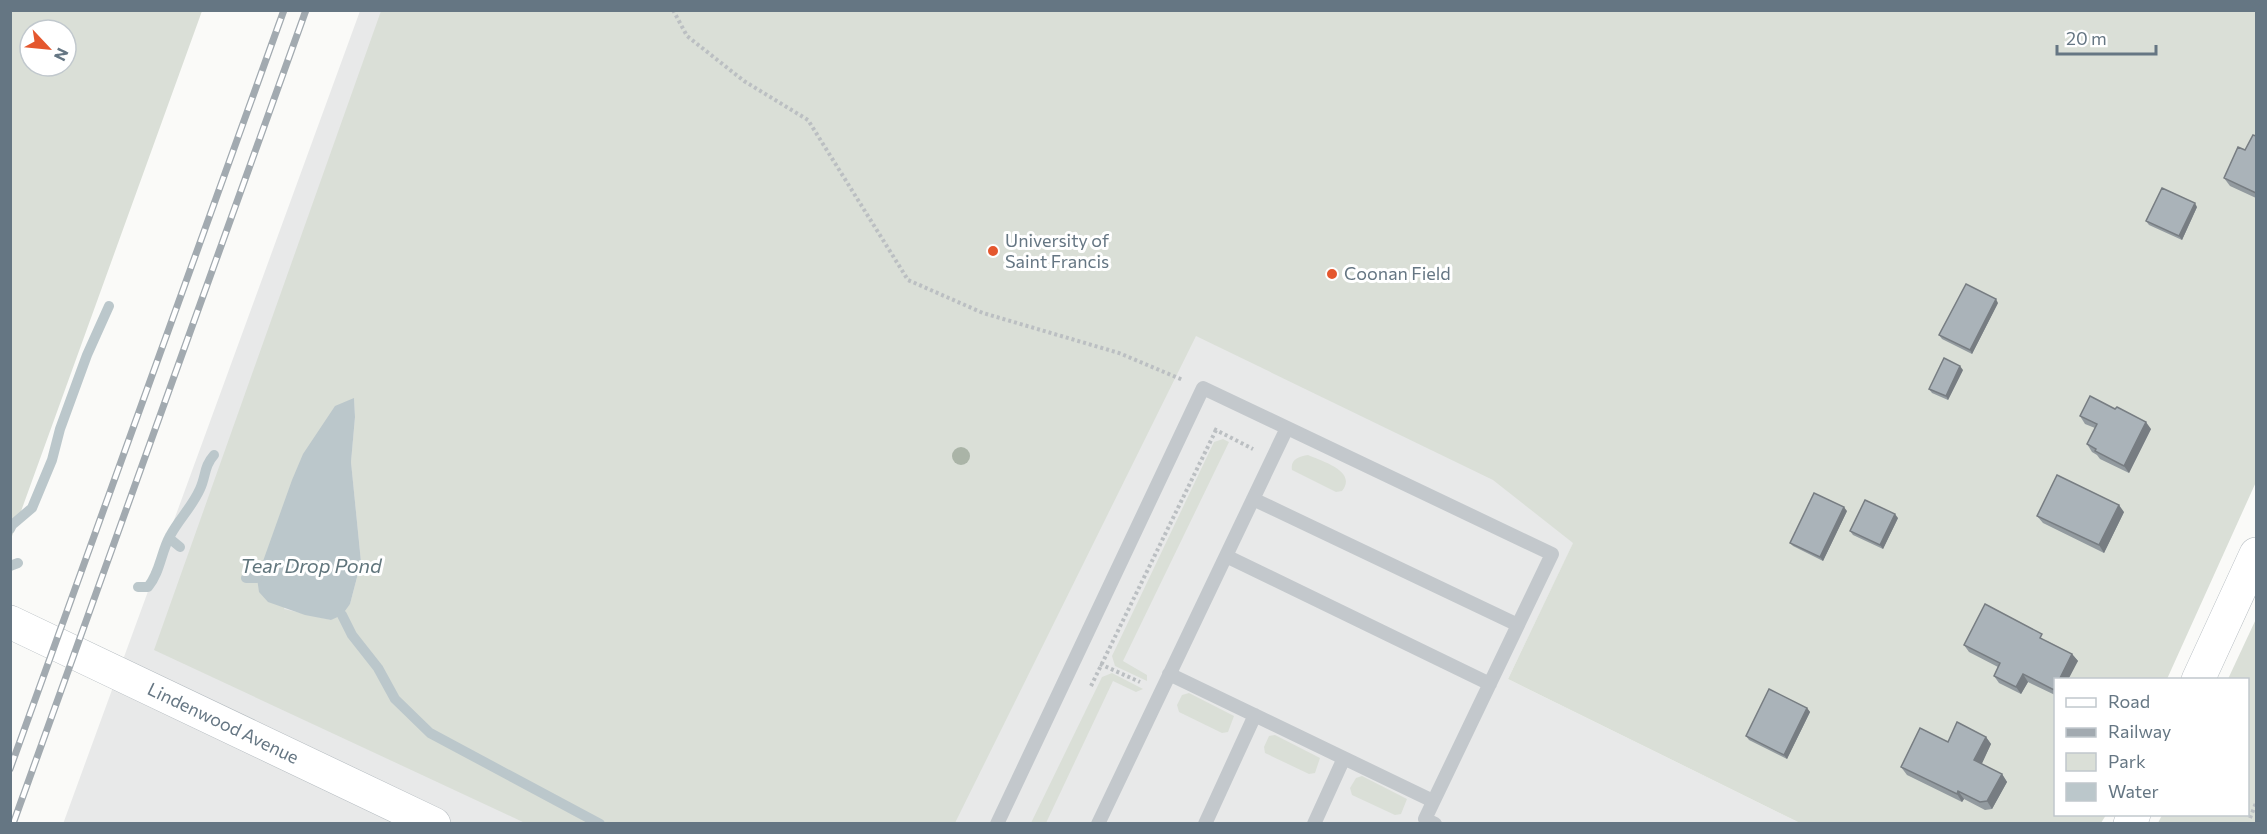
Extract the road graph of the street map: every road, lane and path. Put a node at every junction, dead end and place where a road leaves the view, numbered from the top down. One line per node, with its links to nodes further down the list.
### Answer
1 (673, 10): 2 (path)
2 (1203, 388): 3 (lane); 4 (lane)
3 (1189, 417): 5 (path); 12 (lane)
4 (1287, 428): 7 (lane); 11 (lane)
5 (1216, 430): 6 (path); 13 (path)
6 (1256, 450)
7 (1253, 499): 9 (lane); 11 (lane)
8 (2256, 554): 15 (street)
9 (1226, 556): 14 (lane); 16 (lane)
10 (10, 622): 25 (street, Lindenwood Avenue)
11 (1518, 625): 16 (lane)
12 (1078, 654): 13 (path); 26 (lane)
13 (1102, 665): 17 (path); 18 (path)
14 (1169, 674): 19 (lane); 27 (lane)
15 (2199, 678)
16 (1490, 684): 21 (lane)
17 (1145, 685)
18 (1086, 697)
19 (1255, 715): 20 (lane); 28 (lane)
20 (1344, 758): 21 (lane); 29 (lane)
21 (1433, 801): 24 (lane)
22 (2256, 803): 23 (path)
23 (2250, 819)
24 (1427, 822)
25 (434, 824)
26 (997, 824)
27 (1098, 824)
28 (1205, 824)
29 (1314, 824)

